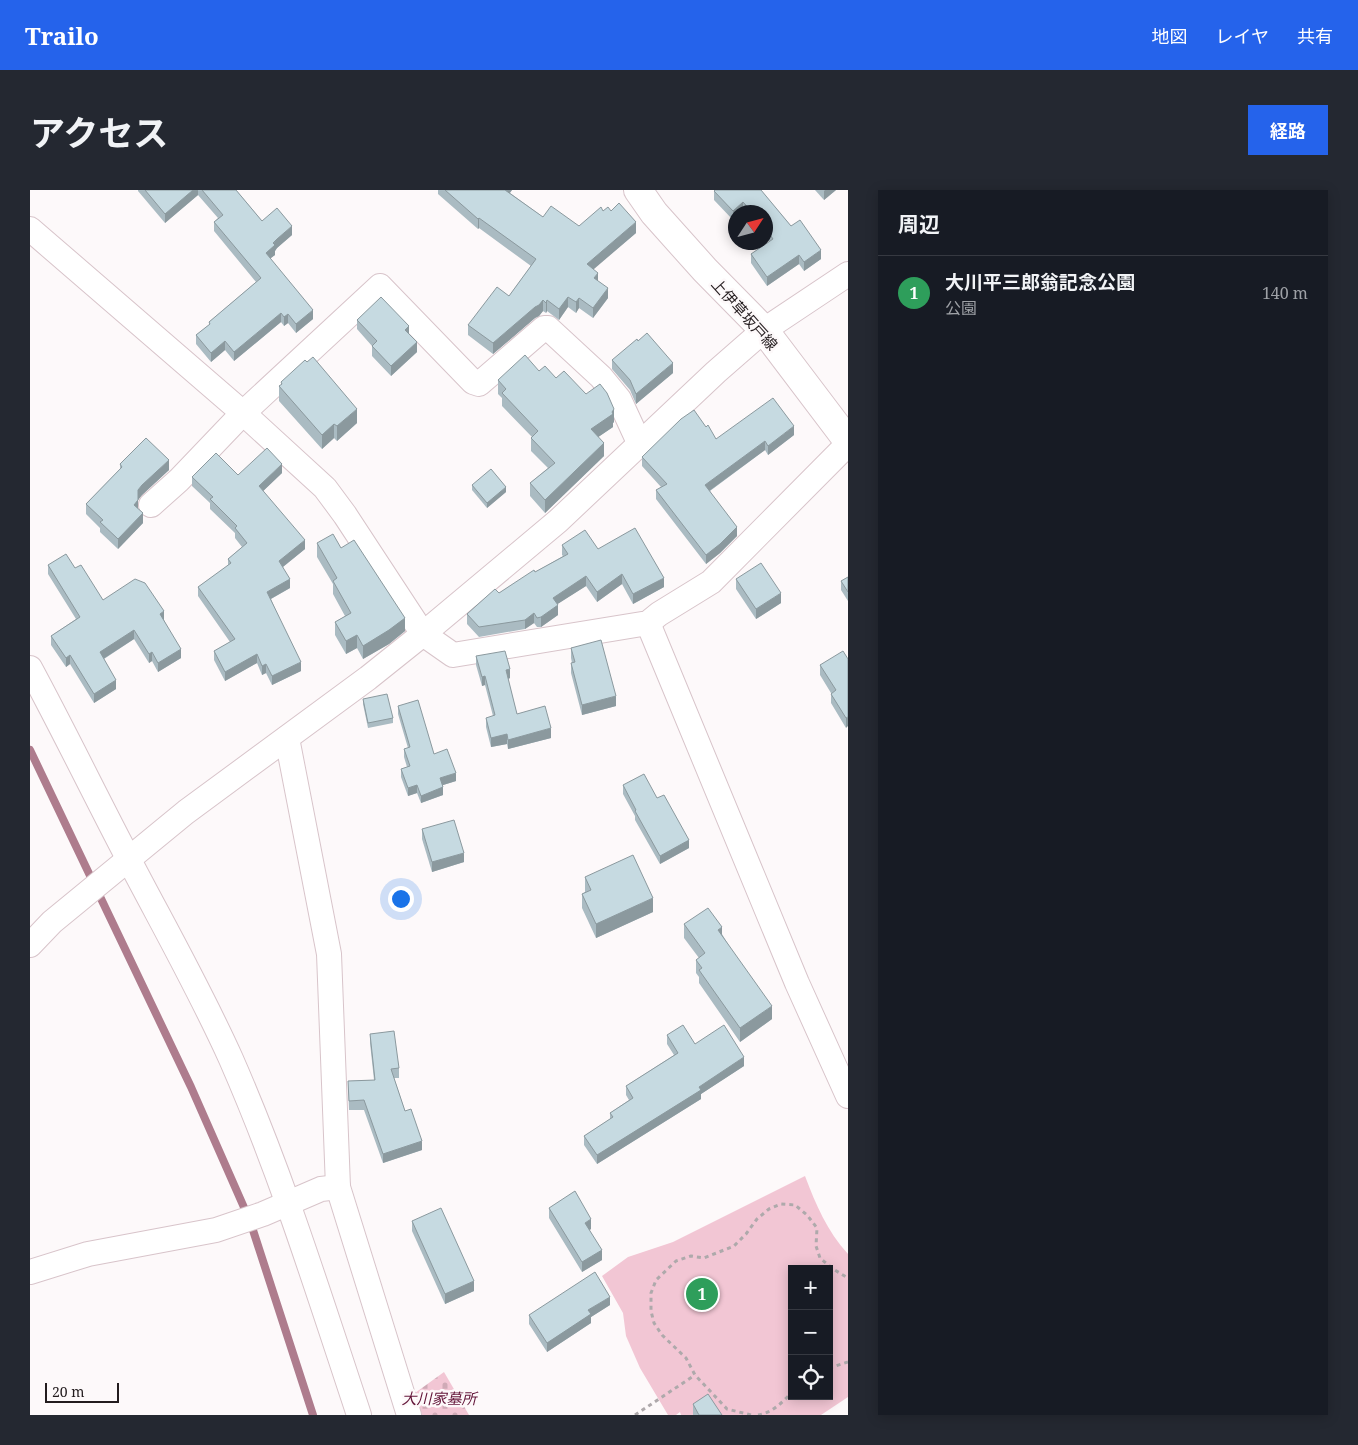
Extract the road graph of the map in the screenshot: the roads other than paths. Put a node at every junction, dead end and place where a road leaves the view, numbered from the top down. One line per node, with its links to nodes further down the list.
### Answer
1 (638, 190): 4 (main road, 上伊草坂戸線)
2 (30, 229): 5 (street)
3 (848, 274): 4 (street)
4 (764, 330): 7 (main road, 上伊草坂戸線); 10 (street)
5 (243, 414): 6 (street); 8 (street); 10 (street)
6 (636, 436)
7 (848, 442): 9 (street)
8 (151, 505)
9 (648, 623): 10 (street); 15 (street)
10 (423, 634): 12 (street)
11 (30, 668): 13 (street)
12 (287, 738): 13 (street); 16 (street)
13 (128, 858): 14 (street); 17 (street)
14 (30, 945)
15 (848, 1096)
16 (338, 1187): 17 (street); 20 (street)
17 (288, 1203): 18 (street); 19 (street)
18 (30, 1272)
19 (358, 1415)
20 (409, 1415)

